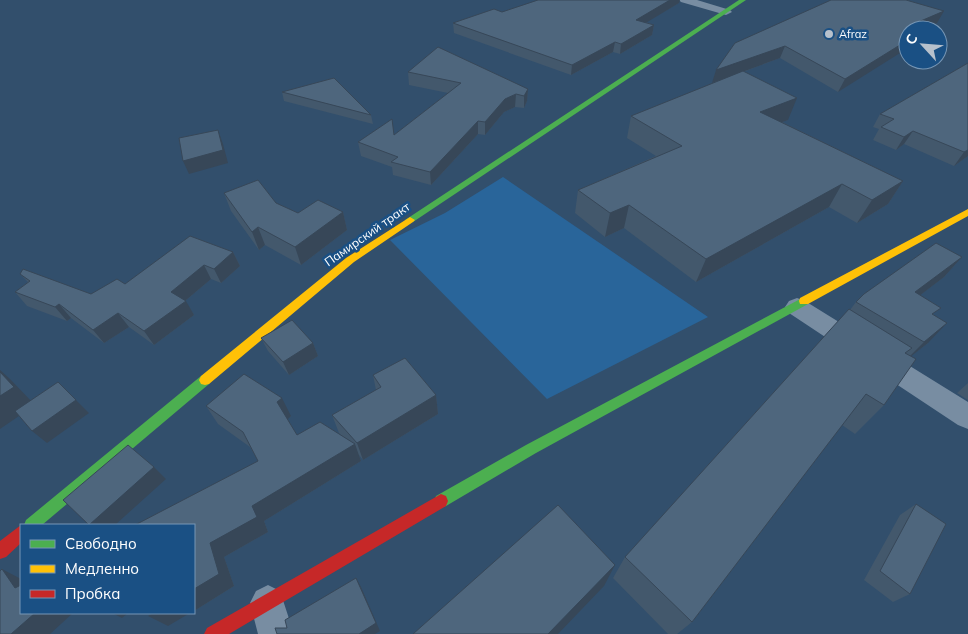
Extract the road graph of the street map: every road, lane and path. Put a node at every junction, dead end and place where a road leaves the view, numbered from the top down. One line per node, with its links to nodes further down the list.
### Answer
1 (686, 0): 3 (street)
2 (743, 0): 3 (main road, Памирский тракт)
3 (726, 12): 7 (main road, Памирский тракт)
4 (968, 212): 5 (main road)
5 (796, 307): 6 (street); 10 (main road)
6 (968, 417)
7 (32, 524)
8 (20, 534): 9 (main road)
9 (0, 551)
10 (272, 618): 11 (main road)
11 (213, 634)

